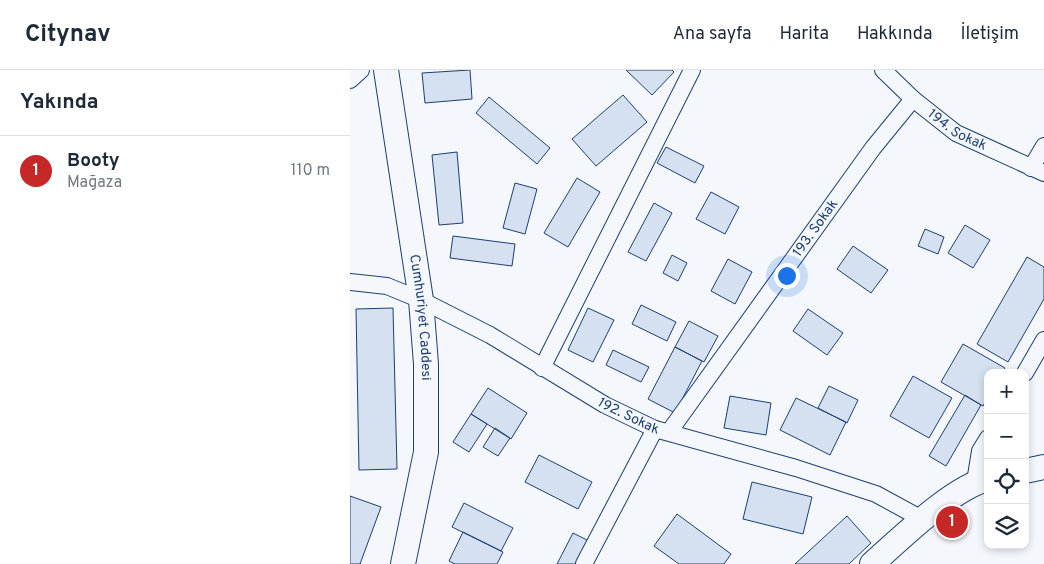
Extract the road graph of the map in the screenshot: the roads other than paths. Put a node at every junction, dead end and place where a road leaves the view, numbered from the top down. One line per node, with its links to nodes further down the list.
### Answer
1 (361, 70): 5 (street)
2 (386, 70): 10 (street, Cumhuriyet Caddesi)
3 (692, 70): 12 (street)
4 (883, 70): 6 (street, 194. Sokak)
5 (350, 80)
6 (914, 99): 8 (street, 194. Sokak); 14 (street, 193. Sokak)
7 (1044, 146): 8 (street)
8 (1038, 170)
9 (350, 282): 10 (street, 192. Sokak)
10 (421, 300): 12 (street, 192. Sokak); 20 (street, Cumhuriyet Caddesi)
11 (1044, 340): 13 (street)
12 (542, 368): 14 (street, 192. Sokak)
13 (1027, 369)
14 (662, 431): 19 (street, 192. Sokak); 23 (street, 193. Sokak)
15 (984, 444): 18 (street)
16 (1044, 467): 17 (street)
17 (1029, 470)
18 (982, 480): 19 (street)
19 (922, 520): 24 (street)
20 (411, 531): 21 (street, Cumhuriyet Caddesi); 22 (street)
21 (403, 564)
22 (416, 564)
23 (584, 564)
24 (872, 564)

